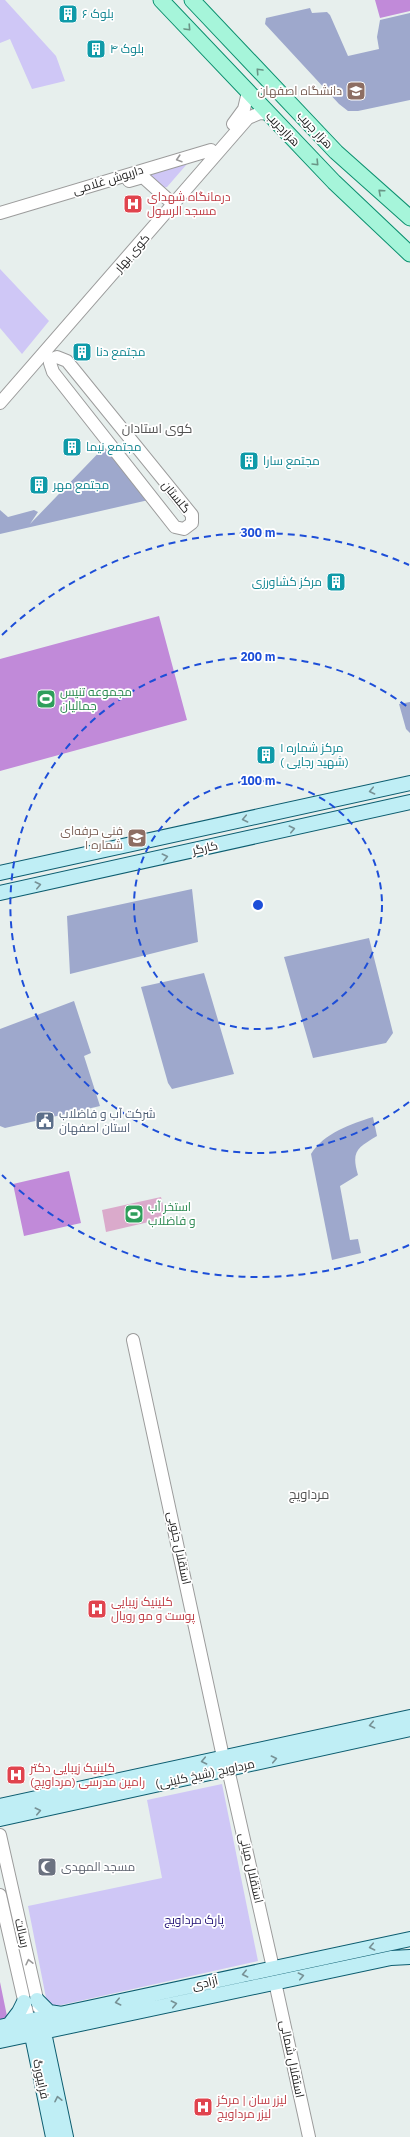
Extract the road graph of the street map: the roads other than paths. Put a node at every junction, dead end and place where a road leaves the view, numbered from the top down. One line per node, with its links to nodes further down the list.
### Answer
1 (161, 0): 3 (main road, هزارجریب, one-way to 3)
2 (192, 0): 9 (main road, هزار جریب, one-way to 2)
3 (248, 92): 4 (main road, هزارجریب); 5 (street, کوی بهار)
4 (269, 114): 5 (street, کوی بهار); 11 (main road, هزارجریب, one-way to 11)
5 (213, 152): 6 (street, داریوش غلامی, one-way to 6); 7 (street, کوی بهار)
6 (137, 175): 7 (street, داریوش غلامی); 8 (street, داریوش غلامی); 10 (street, داریوش غلامی)
7 (171, 202): 14 (street, کوی بهار); 15 (street, کوی بهار)
8 (0, 214)
9 (406, 214): 11 (main road)
10 (0, 222)
11 (383, 228): 12 (main road, هزارجریب)
12 (410, 254)
13 (52, 359): 13 (street, گلستان)
14 (0, 394)
15 (0, 403)
16 (410, 782): 18 (main road, کارگر, one-way to 18)
17 (408, 801): 19 (main road, کارگر, one-way to 17)
18 (0, 873)
19 (0, 893)
20 (133, 1340): 23 (street, استقلال جنوبی)
21 (410, 1717): 23 (main road, مرداویج (شیخ کلینی), one-way to 23)
22 (410, 1729): 23 (main road, مرداویج (شیخ کلینی), one-way to 22)
23 (226, 1763): 24 (main road, مرداویج (شیخ کلینی), one-way to 24); 25 (main road, مرداویج (شیخ کلینی), one-way to 23); 30 (street, استقلال میانی)
24 (0, 1806)
25 (0, 1819)
26 (0, 1835): 32 (street, رسالت, one-way to 26)
27 (0, 1895): 32 (street, رسالت)
28 (410, 1939): 30 (main road, آزادی, one-way to 30)
29 (410, 1957): 31 (main road, آزادی, one-way to 29)
30 (273, 1968): 33 (main road, آزادی, one-way to 33)
31 (275, 1982): 33 (main road, آزادی, one-way to 31); 41 (street, استقلال شمالی)
32 (31, 2001): 33 (main road); 34 (street, رسالت); 35 (main road)
33 (65, 2021): 34 (main road, آزادی); 37 (main road)
34 (37, 2027): 35 (main road, آزادی); 37 (main road, فرایبورگ); 38 (main road, فرایبورگ)
35 (8, 2030): 36 (main road, آزادی); 38 (main road)
36 (0, 2041)
37 (48, 2049): 40 (main road, فرایبورگ, one-way to 37)
38 (37, 2062): 39 (main road, فرایبورگ)
39 (53, 2137)
40 (66, 2137)
41 (308, 2137)

